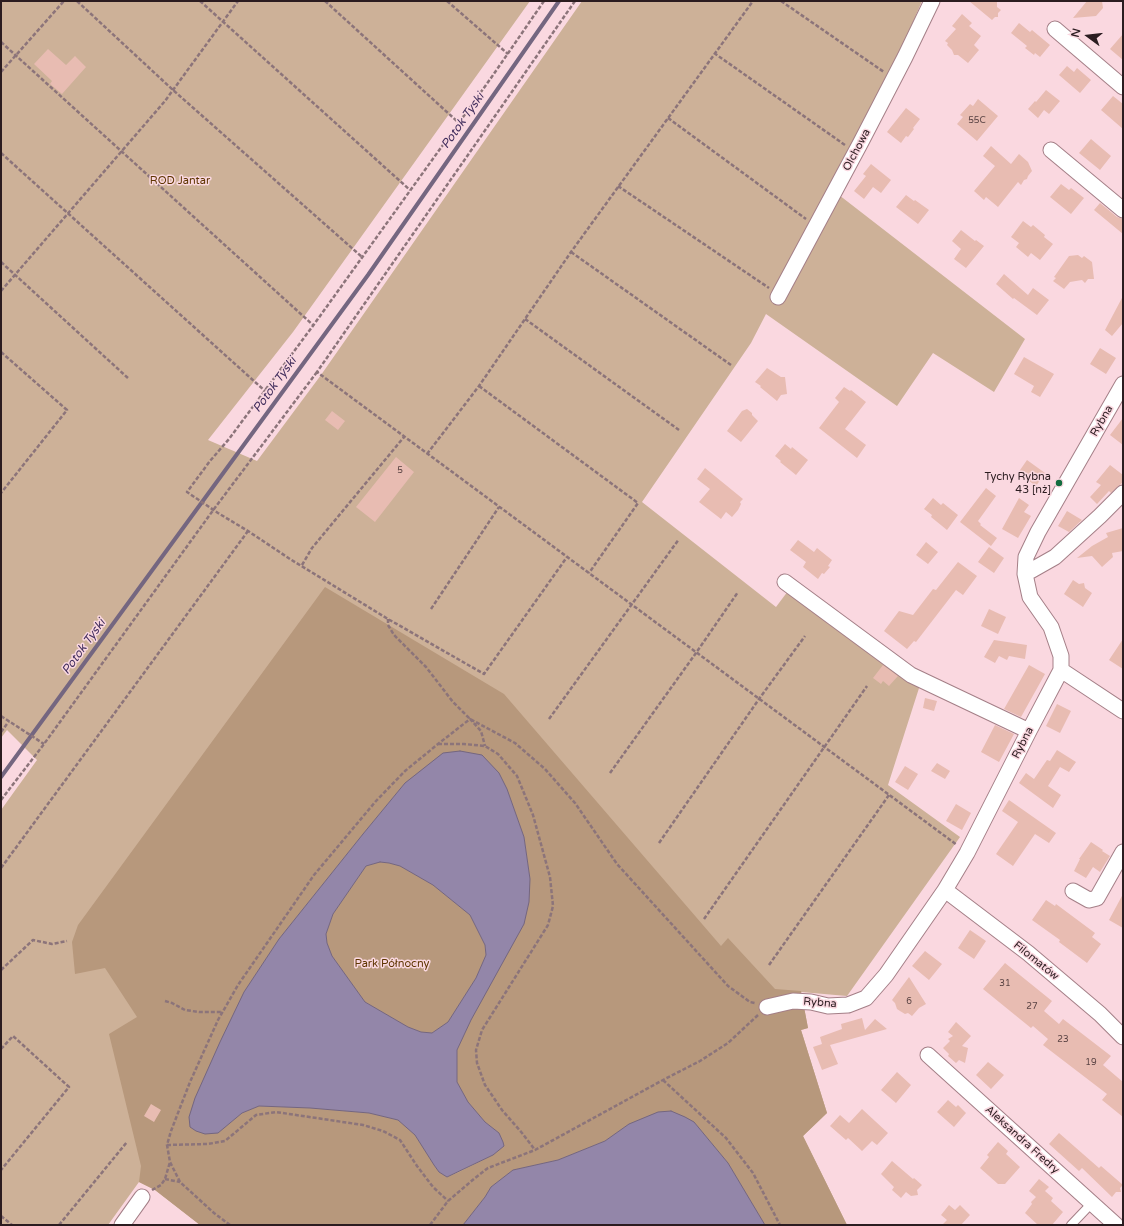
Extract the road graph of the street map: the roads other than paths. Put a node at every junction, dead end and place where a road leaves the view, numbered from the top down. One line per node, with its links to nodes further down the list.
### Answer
1 (932, 1): 6 (street, Olchowa)
2 (1055, 29): 3 (street)
3 (1123, 87)
4 (1051, 150): 5 (street)
5 (1123, 210)
6 (778, 296)
7 (1123, 384): 9 (street, Rybna)
8 (1123, 493): 9 (street)
9 (1025, 574): 11 (street, Rybna)
10 (785, 582): 13 (street)
11 (1061, 670): 12 (street); 13 (street, Rybna)
12 (1123, 711)
13 (1029, 731): 15 (street, Rybna)
14 (1123, 852): 16 (street)
15 (945, 890): 17 (street, Rybna); 18 (street, Filomatów)
16 (1073, 891)
17 (767, 1006)
18 (1123, 1037)
19 (928, 1055): 21 (street, Aleksandra Fredry)
20 (142, 1197): 22 (street)
21 (1092, 1203): 23 (lane); 24 (street, Aleksandra Fredry)
22 (122, 1225)
23 (1071, 1225)
24 (1116, 1225)

